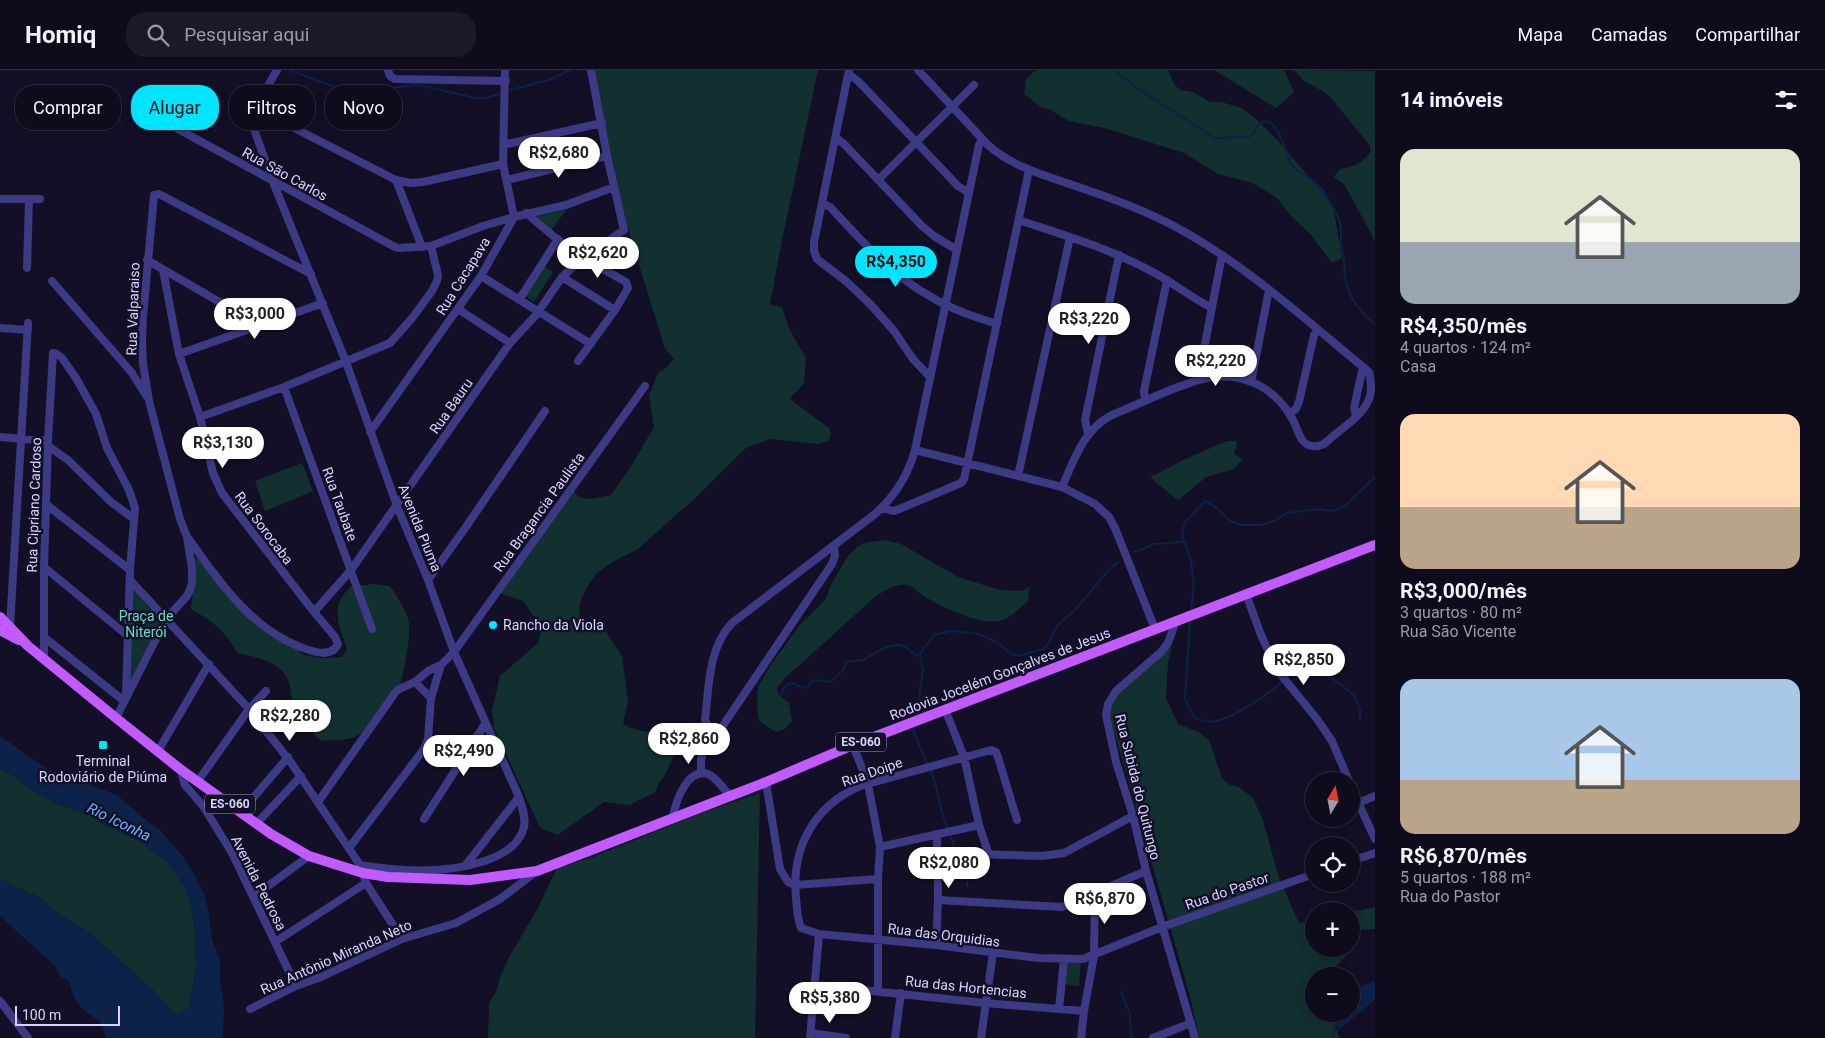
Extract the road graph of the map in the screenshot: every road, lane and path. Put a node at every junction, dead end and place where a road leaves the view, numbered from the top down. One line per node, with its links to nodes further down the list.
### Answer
1 (277, 70): 8 (street, Avenida Piuma)
2 (388, 70): 7 (street)
3 (505, 70): 7 (street)
4 (591, 70): 11 (street)
5 (918, 70): 10 (street)
6 (849, 72): 15 (street); 17 (street)
7 (506, 81): 18 (street)
8 (268, 85)
9 (974, 85): 10 (street)
10 (952, 107): 16 (street); 17 (street)
11 (602, 124): 18 (street); 19 (street)
12 (180, 130): 25 (street, Rua São Carlos)
13 (254, 130): 25 (street, Avenida Piuma)
14 (300, 130): 22 (street)
15 (836, 138): 24 (street); 31 (street)
16 (982, 139): 21 (street); 27 (street)
17 (916, 142): 24 (street); 27 (street)
18 (503, 145): 20 (street)
19 (607, 156): 23 (street); 26 (street)
20 (503, 164): 22 (street); 23 (street)
21 (1029, 170): 34 (street); 41 (street)
22 (396, 180): 38 (street)
23 (506, 180): 33 (street)
24 (878, 180): 39 (street)
25 (274, 182): 38 (street, Rua São Carlos); 46 (street, Avenida Piuma)
26 (614, 186): 32 (street); 42 (street, Rua Bauru)
27 (969, 193): 39 (street)
28 (29, 199): 29 (street); 30 (street); 44 (street)
29 (40, 199)
30 (0, 200)
31 (822, 203): 54 (street); 69 (street)
32 (526, 213): 33 (street); 36 (street)
33 (514, 217): 37 (street); 47 (street, Rua Cacapava)
34 (1019, 220): 35 (street); 59 (street)
35 (1070, 238): 40 (street); 87 (street)
36 (558, 239): 42 (street); 52 (street)
37 (432, 246): 38 (street); 67 (street)
38 (422, 247)
39 (957, 250): 54 (street)
40 (1118, 255): 49 (street); 81 (street)
41 (1224, 256): 51 (street); 55 (street)
42 (583, 258): 48 (street, Rua Bauru); 57 (street)
43 (147, 260): 45 (street); 46 (street, Rua Valparaiso); 74 (street, Rua Valparaiso)
44 (27, 268)
45 (163, 270): 60 (street); 65 (street, Rua Sorocaba)
46 (311, 274): 53 (street, Avenida Piuma)
47 (481, 276): 52 (street); 56 (street, Rua Cacapava)
48 (562, 277): 57 (street); 58 (street, Rua Bauru)
49 (1167, 280): 55 (street); 75 (street)
50 (52, 281): 74 (street)
51 (1270, 292): 62 (street); 71 (street)
52 (519, 300): 58 (street)
53 (322, 303): 60 (street); 67 (street, Avenida Piuma)
54 (945, 305): 59 (street); 69 (street)
55 (1212, 308): 70 (street)
56 (458, 309): 63 (street); 80 (street, Rua Cacapava)
57 (615, 310): 64 (street)
58 (538, 312): 63 (street, Rua Bauru); 64 (street)
59 (997, 324): 86 (street)
60 (261, 326): 65 (street)
61 (0, 328): 83 (street)
62 (1317, 330): 68 (street); 77 (street)
63 (510, 343): 90 (street, Rua Bauru)
64 (591, 344): 66 (street)
65 (179, 354): 78 (street, Rua Sorocaba)
66 (578, 361)
67 (346, 362): 73 (street); 80 (street, Avenida Piuma)
68 (1363, 367): 79 (street); 79 (street)
69 (930, 377): 85 (street)
70 (1201, 378): 71 (street); 75 (street)
71 (1251, 382): 77 (street)
72 (645, 386): 111 (street, Rua Bragancia Paulista)
73 (284, 387): 78 (street); 98 (street, Rua Taubate)
74 (150, 401): 93 (street, Rua Valparaiso)
75 (1145, 401): 81 (street)
76 (545, 411): 100 (street)
77 (1290, 414): 79 (street)
78 (200, 417): 102 (street, Rua Sorocaba)
79 (1356, 417)
80 (370, 432): 90 (street, Avenida Piuma)
81 (1088, 434): 88 (street)
82 (0, 438): 83 (street)
83 (21, 439): 84 (street); 106 (street)
84 (48, 443): 89 (street, Rua Cipriano Cardoso); 92 (street); 92 (street, Rua Cipriano Cardoso)
85 (915, 450): 86 (street); 91 (street)
86 (968, 463): 87 (street); 91 (street)
87 (1018, 476): 88 (street)
88 (1062, 487): 108 (street)
89 (46, 505): 96 (street, Rua Cipriano Cardoso); 97 (street)
90 (397, 506): 98 (street, Rua Bauru); 100 (street, Avenida Piuma)
91 (882, 508): 95 (street)
92 (134, 519): 97 (street)
93 (187, 537): 102 (street, Rua Sorocaba); 104 (street, Rua Valparaiso)
94 (1375, 545): 101 (main road, Rodovia Jocelém Gonçalves de Jesus / ES-060)
95 (834, 547): 123 (street); 123 (street)
96 (44, 568): 109 (street); 110 (street, Rua Cipriano Cardoso)
97 (130, 570): 99 (street)
98 (351, 570): 102 (street, Rua Bauru); 107 (street, Rua Taubate)
99 (130, 580): 104 (street); 109 (street)
100 (428, 580): 111 (street, Avenida Piuma)
101 (1246, 594): 105 (main road, Rodovia Jocelém Gonçalves de Jesus / ES-060); 129 (street)
102 (314, 612)
103 (0, 617): 106 (main road, Rodovia Jocelém Gonçalves de Jesus / ES-060)
104 (166, 619): 113 (street); 118 (street, Rua Valparaiso)
105 (1176, 621): 108 (main road, Rodovia Jocelém Gonçalves de Jesus / ES-060); 142 (street, Rua Subida do Quitungo)
106 (5, 628): 112 (main road, Rodovia Jocelém Gonçalves de Jesus / ES-060)
107 (372, 629)
108 (1155, 629): 120 (main road, Rodovia Jocelém Gonçalves de Jesus / ES-060)
109 (128, 636): 118 (street)
110 (45, 638): 112 (street, Rua Cipriano Cardoso); 118 (street)
111 (454, 652): 114 (street, Rua Bragancia Paulista); 122 (street, Avenida Piuma)
112 (44, 659): 121 (main road, Rodovia Jocelém Gonçalves de Jesus / ES-060)
113 (209, 664): 119 (street); 125 (street)
114 (441, 665): 115 (street); 117 (street)
115 (415, 682): 117 (street); 138 (street)
116 (266, 691): 119 (street)
117 (431, 698): 151 (street)
118 (125, 699): 121 (street, Rua Valparaiso)
119 (249, 709): 126 (street); 132 (street)
120 (945, 709): 124 (main road, Rodovia Jocelém Gonçalves de Jesus / ES-060); 127 (street)
121 (116, 718): 125 (main road, Rodovia Jocelém Gonçalves de Jesus / ES-060)
122 (485, 724): 137 (street, Avenida Piuma); 144 (street)
123 (712, 729): 130 (street)
124 (853, 745): 133 (main road, Rodovia Jocelém Gonçalves de Jesus / ES-060); 134 (street)
125 (158, 751): 128 (main road, Rodovia Jocelém Gonçalves de Jesus / ES-060)
126 (288, 757): 131 (street); 141 (street)
127 (964, 757): 134 (street, Rua Doipe); 145 (street, Rua Doipe); 147 (street)
128 (180, 769): 132 (main road, Rodovia Jocelém Gonçalves de Jesus / ES-060); 165 (street, Avenida Pedrosa)
129 (1345, 772)
130 (701, 773): 135 (street); 143 (street)
131 (301, 776): 138 (street); 146 (street)
132 (198, 781): 141 (main road, Rodovia Jocelém Gonçalves de Jesus / ES-060)
133 (766, 782): 135 (main road, Rodovia Jocelém Gonçalves de Jesus / ES-060); 163 (street)
134 (868, 784): 150 (street); 163 (street, Rua Doipe)
135 (730, 796): 143 (main road, Rodovia Jocelém Gonçalves de Jesus / ES-060)
136 (1375, 796): 139 (street)
137 (519, 797): 157 (street); 157 (street, Avenida Piuma)
138 (318, 802): 151 (street)
139 (1360, 802)
140 (1360, 807): 149 (street)
141 (241, 812): 146 (main road, Rodovia Jocelém Gonçalves de Jesus / ES-060)
142 (1133, 816): 154 (street); 159 (street, Rua Subida do Quitungo)
143 (673, 818): 158 (main road, Rodovia Jocelém Gonçalves de Jesus / ES-060)
144 (424, 819)
145 (1017, 820)
146 (257, 823): 155 (main road, Rodovia Jocelém Gonçalves de Jesus / ES-060)
147 (979, 825): 148 (street); 154 (street)
148 (937, 834): 150 (street); 152 (street)
149 (1375, 839)
150 (880, 847): 162 (street)
151 (349, 848): 160 (street)
152 (938, 853): 154 (street); 166 (street)
153 (1375, 853): 156 (street)
154 (989, 855)
155 (309, 856): 160 (main road, Rodovia Jocelém Gonçalves de Jesus / ES-060); 165 (street)
156 (1360, 858)
157 (465, 867): 160 (street, Avenida Piuma)
158 (537, 871): 160 (main road, Rodovia Jocelém Gonçalves de Jesus / ES-060); 170 (street, Rua Antônio Miranda Neto)
159 (1146, 871): 164 (street); 168 (street, Rua Subida do Quitungo)
160 (363, 874): 170 (street); 172 (street)
161 (1305, 877): 168 (street, Rua do Pastor)
162 (878, 879): 163 (street); 171 (street)
163 (795, 885): 167 (street, Rua Doipe)
164 (1094, 894): 166 (street); 175 (street)
165 (253, 897): 172 (street, Avenida Pedrosa)
166 (938, 900): 173 (street)
167 (798, 919): 169 (street, Rua das Orquidias)
168 (1162, 927): 175 (street, Rua do Pastor); 186 (street, Rua Subida do Quitungo)
169 (819, 934): 171 (street, Rua das Orquidias); 177 (street)
170 (402, 939): 178 (street, Rua Antônio Miranda Neto)
171 (877, 940): 173 (street, Rua das Orquidias); 179 (street)
172 (275, 942): 178 (street, Avenida Pedrosa)
173 (936, 945): 174 (street, Rua das Orquidias)
174 (993, 953): 176 (street, Rua das Orquidias); 182 (street)
175 (1094, 956): 176 (street, Rua das Orquidias); 185 (street)
176 (1064, 959): 184 (street)
177 (815, 985): 179 (street, Rua das Hortencias); 187 (street)
178 (296, 986): 183 (street, Rua Antônio Miranda Neto)
179 (878, 990): 180 (street, Rua das Hortencias)
180 (901, 993): 182 (street, Rua das Hortencias); 190 (street)
181 (0, 1001): 188 (street)
182 (985, 1003): 184 (street, Rua das Hortencias); 191 (street)
183 (250, 1009)
184 (1059, 1009): 185 (street, Rua das Hortencias)
185 (1084, 1011): 192 (street)
186 (1191, 1023): 193 (street); 194 (street, Rua Subida do Quitungo)
187 (810, 1035): 189 (street)
188 (28, 1038)
189 (846, 1038)
190 (895, 1038)
191 (980, 1038)
192 (1081, 1038)
193 (1153, 1038)
194 (1195, 1038)

